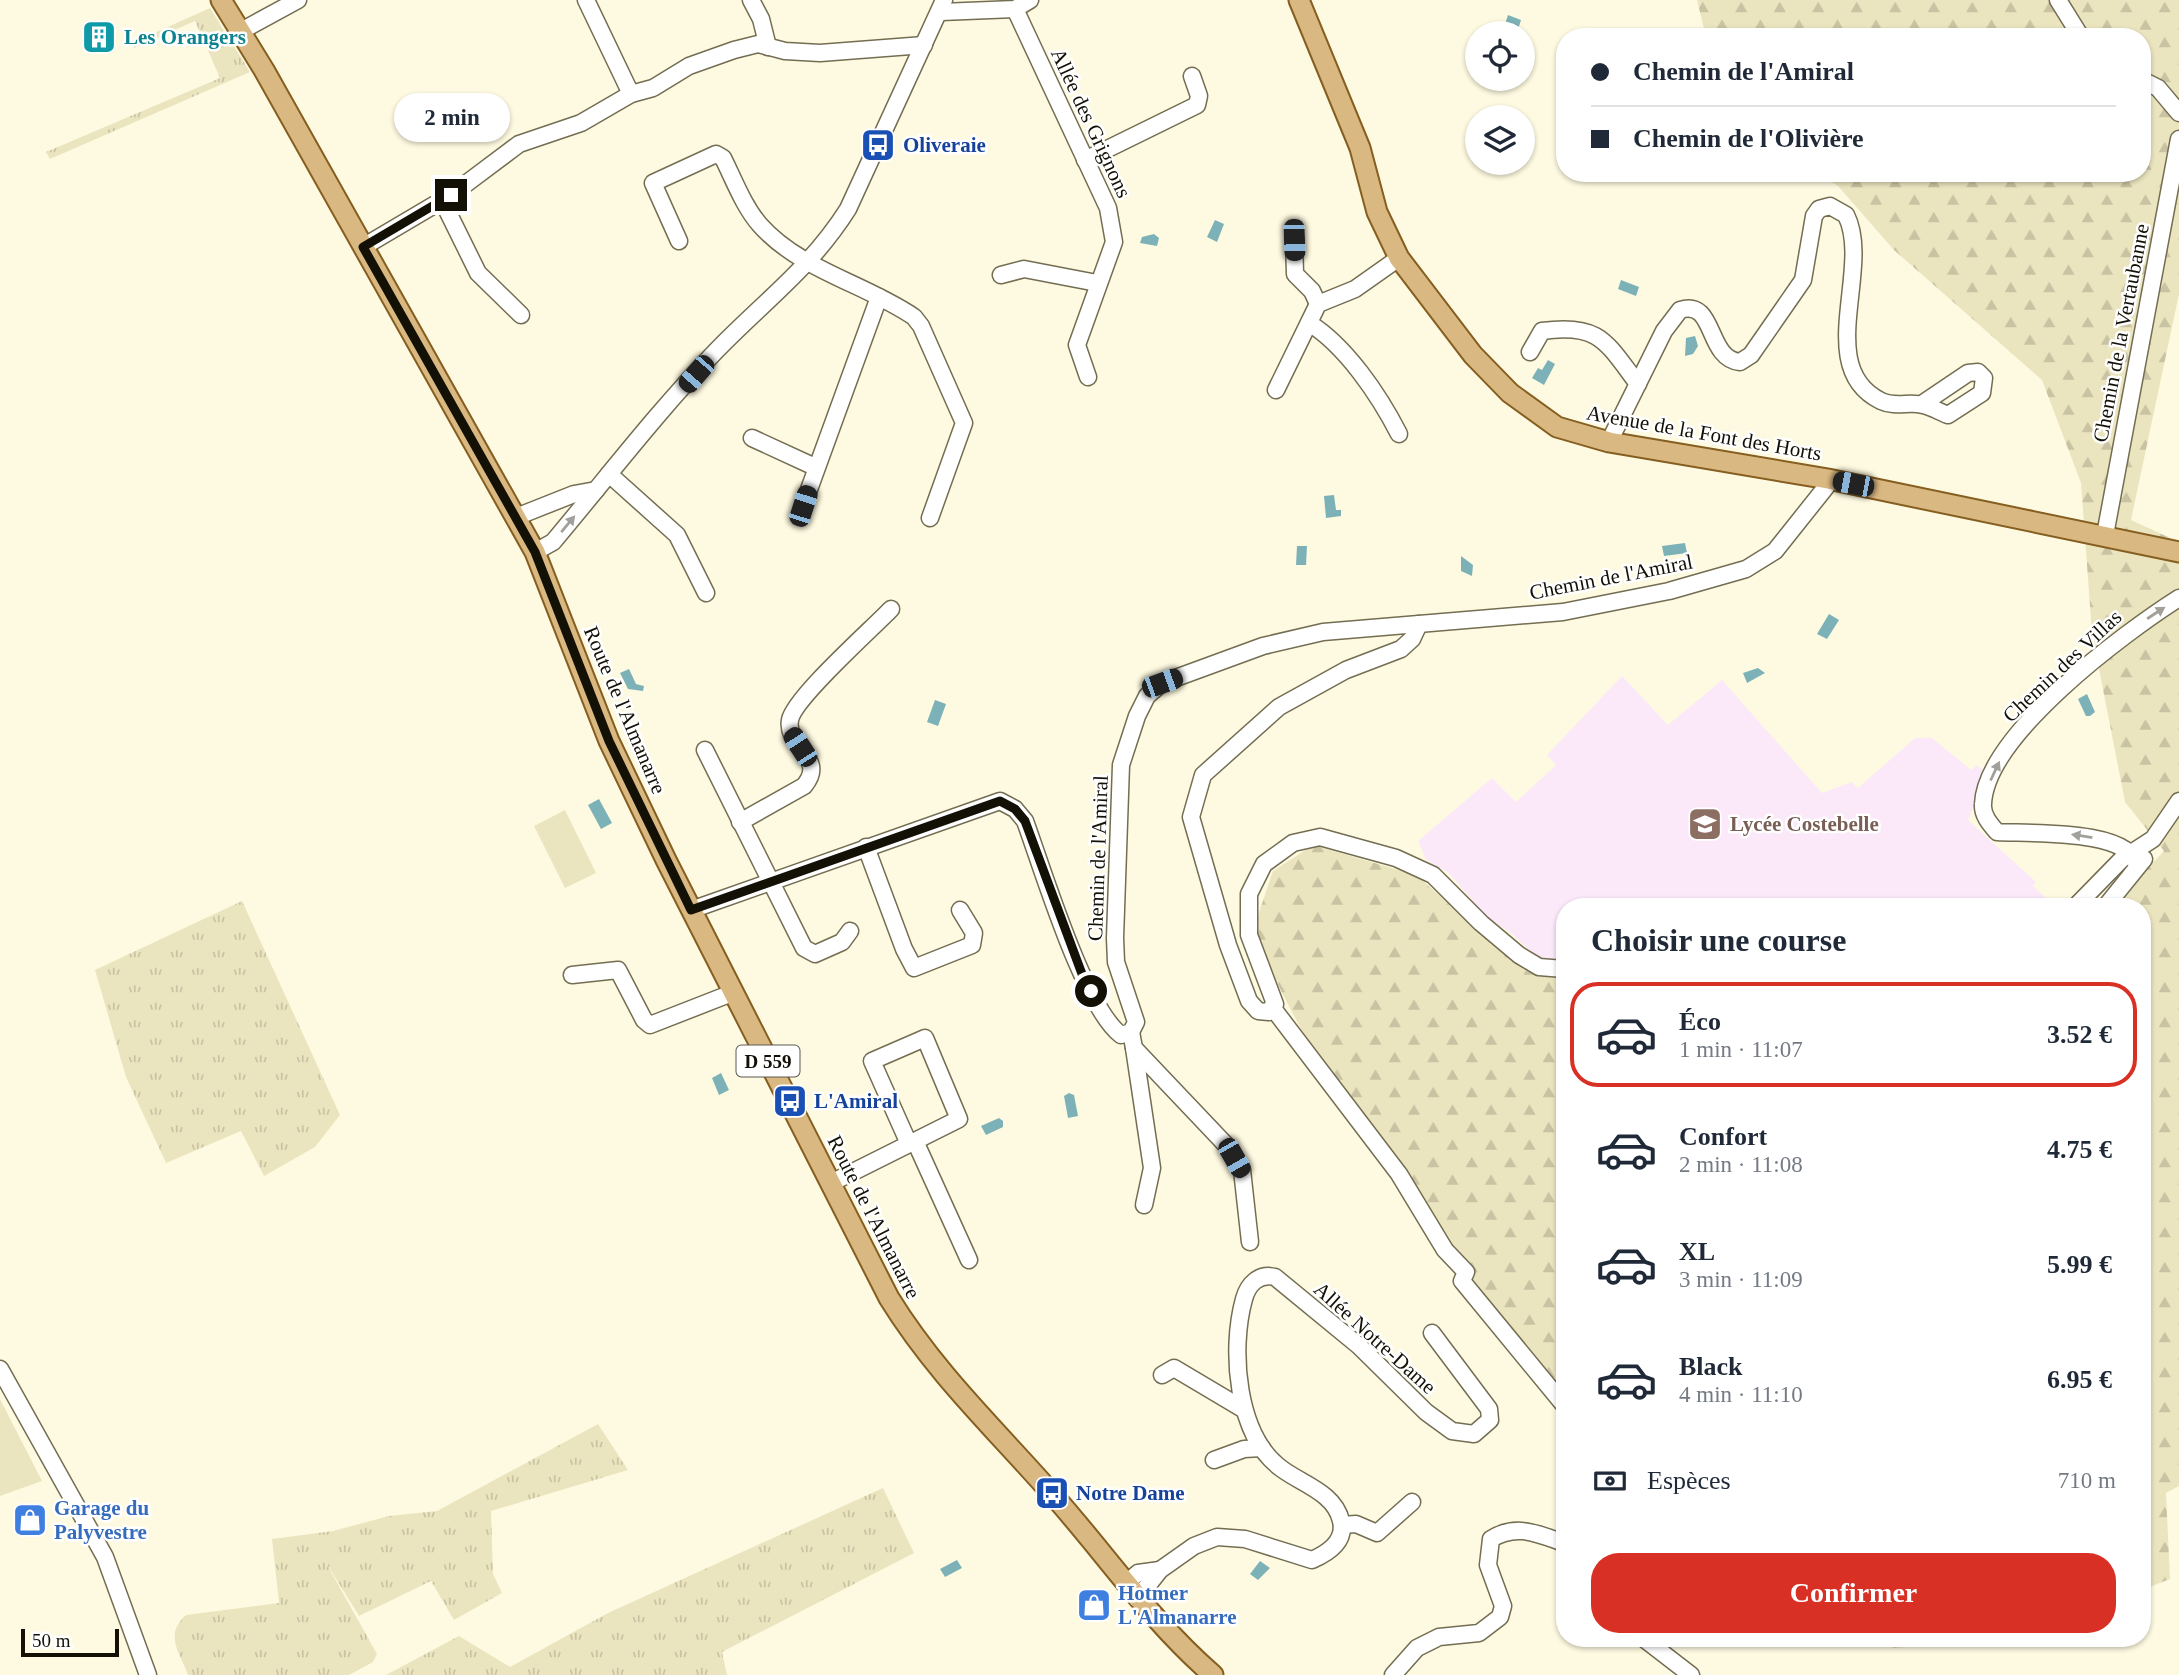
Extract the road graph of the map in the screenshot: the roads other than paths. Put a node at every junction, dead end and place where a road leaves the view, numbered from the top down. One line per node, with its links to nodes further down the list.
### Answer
1 (221, 0): 11 (main road, D 559)
2 (298, 0): 11 (street)
3 (586, 0): 16 (street)
4 (751, 0): 13 (street)
5 (1030, 0): 9 (street)
6 (1299, 0): 24 (main road, Avenue de la Font des Horts)
7 (2058, 0): 10 (street)
8 (943, 6): 9 (street); 12 (street)
9 (1015, 9): 19 (street, Allée des Grignons)
10 (2075, 28)
11 (241, 31): 23 (main road, D 559)
12 (924, 45): 13 (street); 25 (street)
13 (768, 47): 16 (street)
14 (1192, 76): 19 (street)
15 (2151, 84): 17 (street)
16 (631, 93): 20 (street)
17 (2179, 113)
18 (2179, 139): 47 (street, Chemin de la Vertaubanne)
19 (1085, 160): 27 (street, Allée des Grignons)
20 (442, 200): 23 (street); 30 (street)
21 (1294, 240): 29 (street)
22 (679, 241): 25 (street)
23 (363, 247): 45 (main road, D 559)
24 (1399, 258): 29 (street); 39 (main road, Avenue de la Font des Horts)
25 (811, 261): 28 (street); 41 (street)
26 (1001, 275): 27 (street)
27 (1097, 283): 33 (street, Allée des Grignons)
28 (879, 297): 40 (street); 46 (street)
29 (1318, 304): 31 (street)
30 (521, 316)
31 (1309, 323): 35 (street); 37 (street)
32 (1530, 352): 34 (street)
33 (1088, 377)
34 (1638, 384): 36 (street); 39 (street)
35 (1276, 390)
36 (1922, 404)
37 (1399, 433)
38 (752, 438): 40 (street)
39 (1609, 442): 42 (main road, Avenue de la Font des Horts)
40 (816, 467): 44 (street)
41 (609, 474): 43 (street); 50 (street)
42 (1828, 479): 47 (main road, Avenue de la Font des Horts); 53 (street, Chemin de l'Amiral)
43 (596, 490): 45 (street); 48 (street, one-way to 43)
44 (803, 506)
45 (516, 517): 48 (main road, Route de l'Almanarre / D 559)
46 (930, 518)
47 (2105, 535): 49 (main road, Avenue de la Font des Horts)
48 (535, 552): 63 (main road, Route de l'Almanarre / D 559)
49 (2179, 552)
50 (706, 593)
51 (2179, 598): 59 (street, Chemin des Villas, one-way to 51)
52 (891, 609): 57 (street)
53 (1419, 624): 69 (street); 70 (street, Chemin de l'Amiral)
54 (705, 750): 57 (street)
55 (2179, 802): 59 (street)
56 (2179, 819): 59 (street)
57 (740, 822): 60 (street)
58 (866, 847): 60 (street, Chemin de l'Amiral); 64 (street); 70 (street, Chemin de l'Amiral)
59 (2133, 860): 61 (street); 62 (street)
60 (769, 880): 63 (street, Chemin de l'Amiral); 65 (street)
61 (2086, 898)
62 (2111, 898)
63 (691, 910): 68 (main road, Route de l'Almanarre / D 559)
64 (960, 910)
65 (850, 931)
66 (1556, 969): 69 (street)
67 (572, 975): 68 (street)
68 (732, 993): 73 (main road, Route de l'Almanarre / D 559)
69 (1272, 1007): 80 (street)
70 (1131, 1032): 71 (street)
71 (1134, 1048): 74 (street); 75 (street)
72 (912, 1142): 72 (street); 73 (street); 76 (street)
73 (831, 1184): 88 (main road, Route de l'Almanarre / D 559)
74 (1144, 1205)
75 (1250, 1242)
76 (969, 1260)
77 (1432, 1332): 81 (street, Allée Notre-Dame)
78 (0, 1368): 91 (street)
79 (1162, 1375): 81 (street)
80 (1556, 1395)
81 (1243, 1409): 82 (street, Allée Notre-Dame)
82 (1262, 1448): 83 (street); 85 (street, Allée Notre-Dame)
83 (1214, 1460)
84 (1412, 1502): 85 (street)
85 (1342, 1525): 87 (street)
86 (1556, 1540): 93 (street)
87 (1160, 1570): 88 (street); 89 (street)
88 (1125, 1584): 89 (main road, Route de l'Almanarre / D 559)
89 (1138, 1599): 92 (main road, Route de l'Almanarre / D 559)
90 (1655, 1647): 94 (street)
91 (148, 1675)
92 (1213, 1675)
93 (1393, 1675)
94 (1691, 1675)

